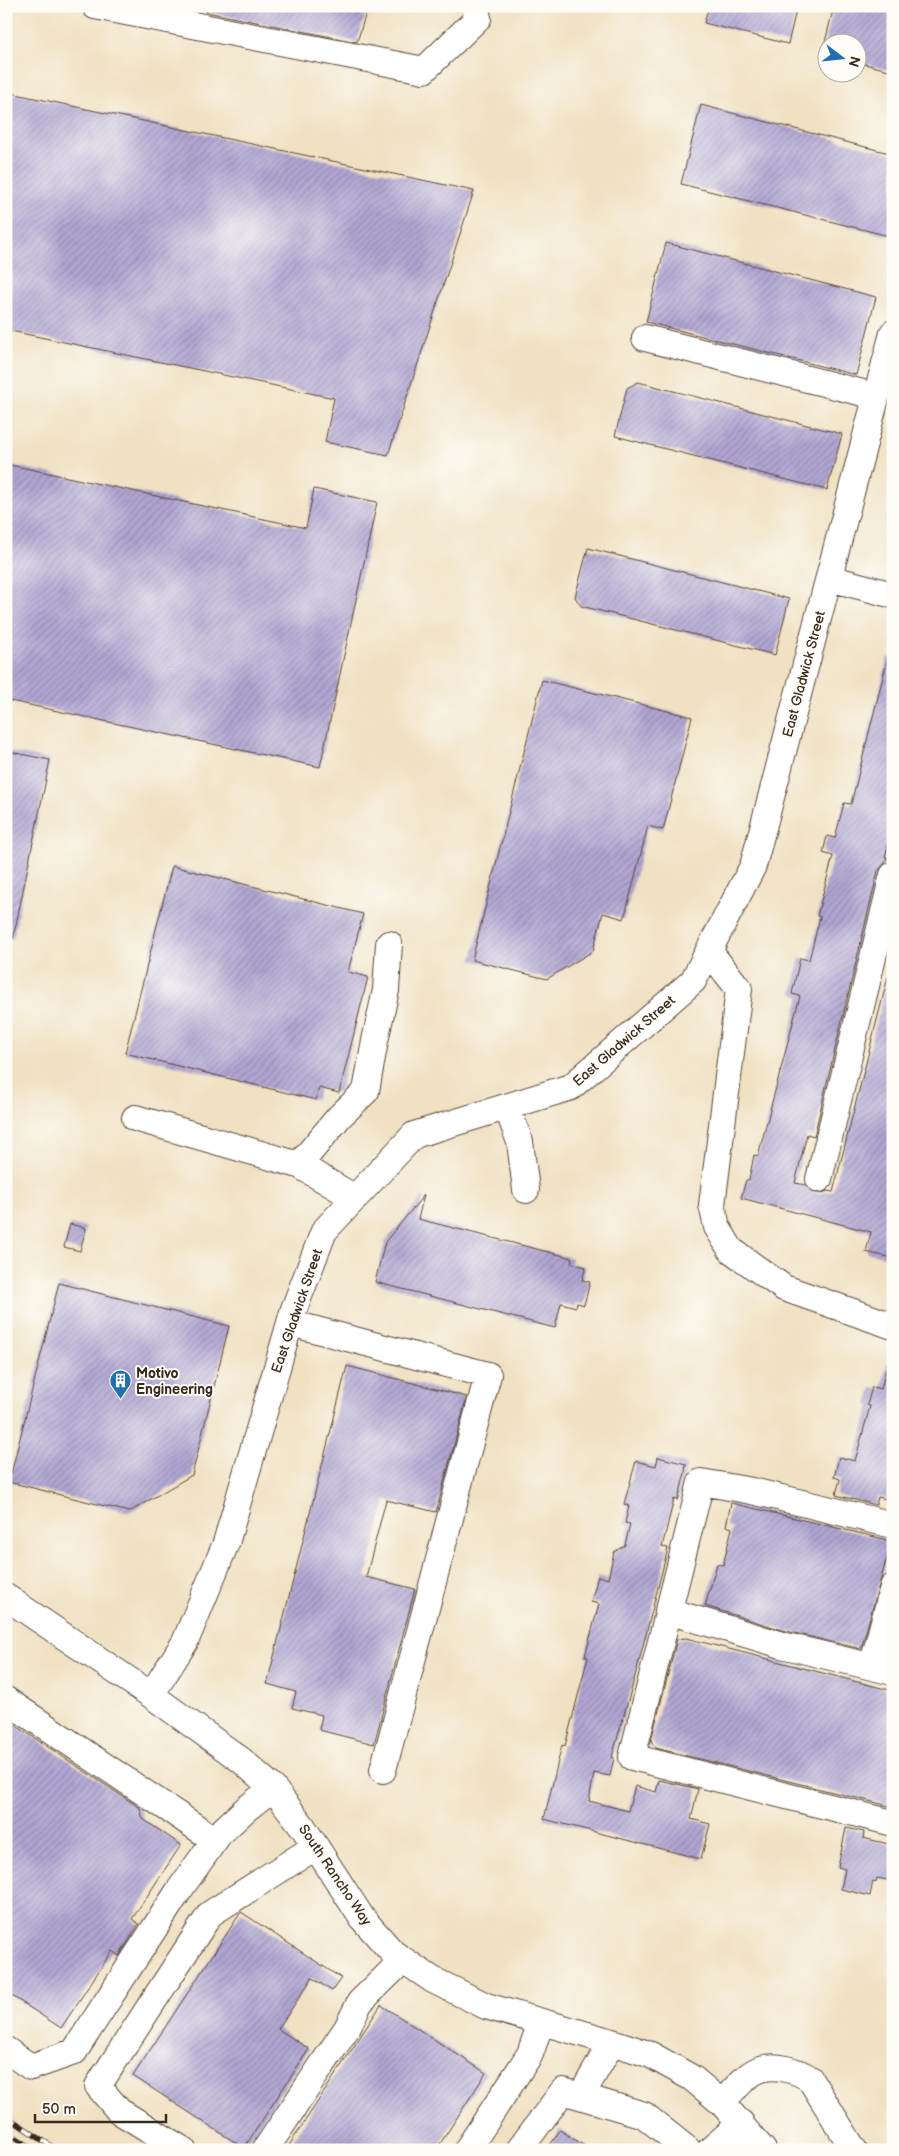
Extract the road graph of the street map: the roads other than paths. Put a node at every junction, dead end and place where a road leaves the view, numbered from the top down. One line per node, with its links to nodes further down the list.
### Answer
1 (95, 6): 2 (street)
2 (475, 6)
3 (893, 333): 5 (street, East Gladwick Street)
4 (645, 338): 5 (street)
5 (876, 396): 6 (street, East Gladwick Street)
6 (829, 578): 7 (street); 10 (street, East Gladwick Street)
7 (893, 595)
8 (892, 883): 14 (street)
9 (389, 944): 13 (street)
10 (709, 951): 11 (street, East Gladwick Street); 18 (street)
11 (507, 1107): 15 (street); 16 (street, East Gladwick Street)
12 (135, 1118): 13 (street)
13 (299, 1165): 16 (street)
14 (819, 1179)
15 (526, 1190)
16 (355, 1198): 17 (street, East Gladwick Street)
17 (290, 1323): 24 (street, East Gladwick Street); 26 (street)
18 (893, 1326)
19 (893, 1525): 22 (street)
20 (893, 1586): 23 (street)
21 (6, 1597): 24 (street, South Rancho Way)
22 (668, 1611): 23 (street); 28 (street)
23 (882, 1670)
24 (151, 1695): 27 (street, South Rancho Way)
25 (6, 1700): 29 (street)
26 (383, 1770)
27 (273, 1788): 29 (street); 30 (street, South Rancho Way)
28 (893, 1823)
29 (215, 1840): 34 (street)
30 (316, 1847): 31 (street, South Rancho Way); 38 (street)
31 (403, 1960): 32 (street, South Rancho Way); 39 (street)
32 (541, 2022): 33 (street, South Rancho Way); 40 (street)
33 (612, 2042): 35 (street); 36 (street, South Rancho Way)
34 (6, 2050)
35 (581, 2096): 41 (street); 42 (street)
36 (722, 2103): 37 (street, South Rancho Way); 45 (street)
37 (741, 2123): 43 (street); 44 (street, South Rancho Way)
38 (183, 2150)
39 (265, 2150)
40 (467, 2150)
41 (519, 2150)
42 (688, 2150)
43 (710, 2150)
44 (763, 2150)
45 (854, 2150)

